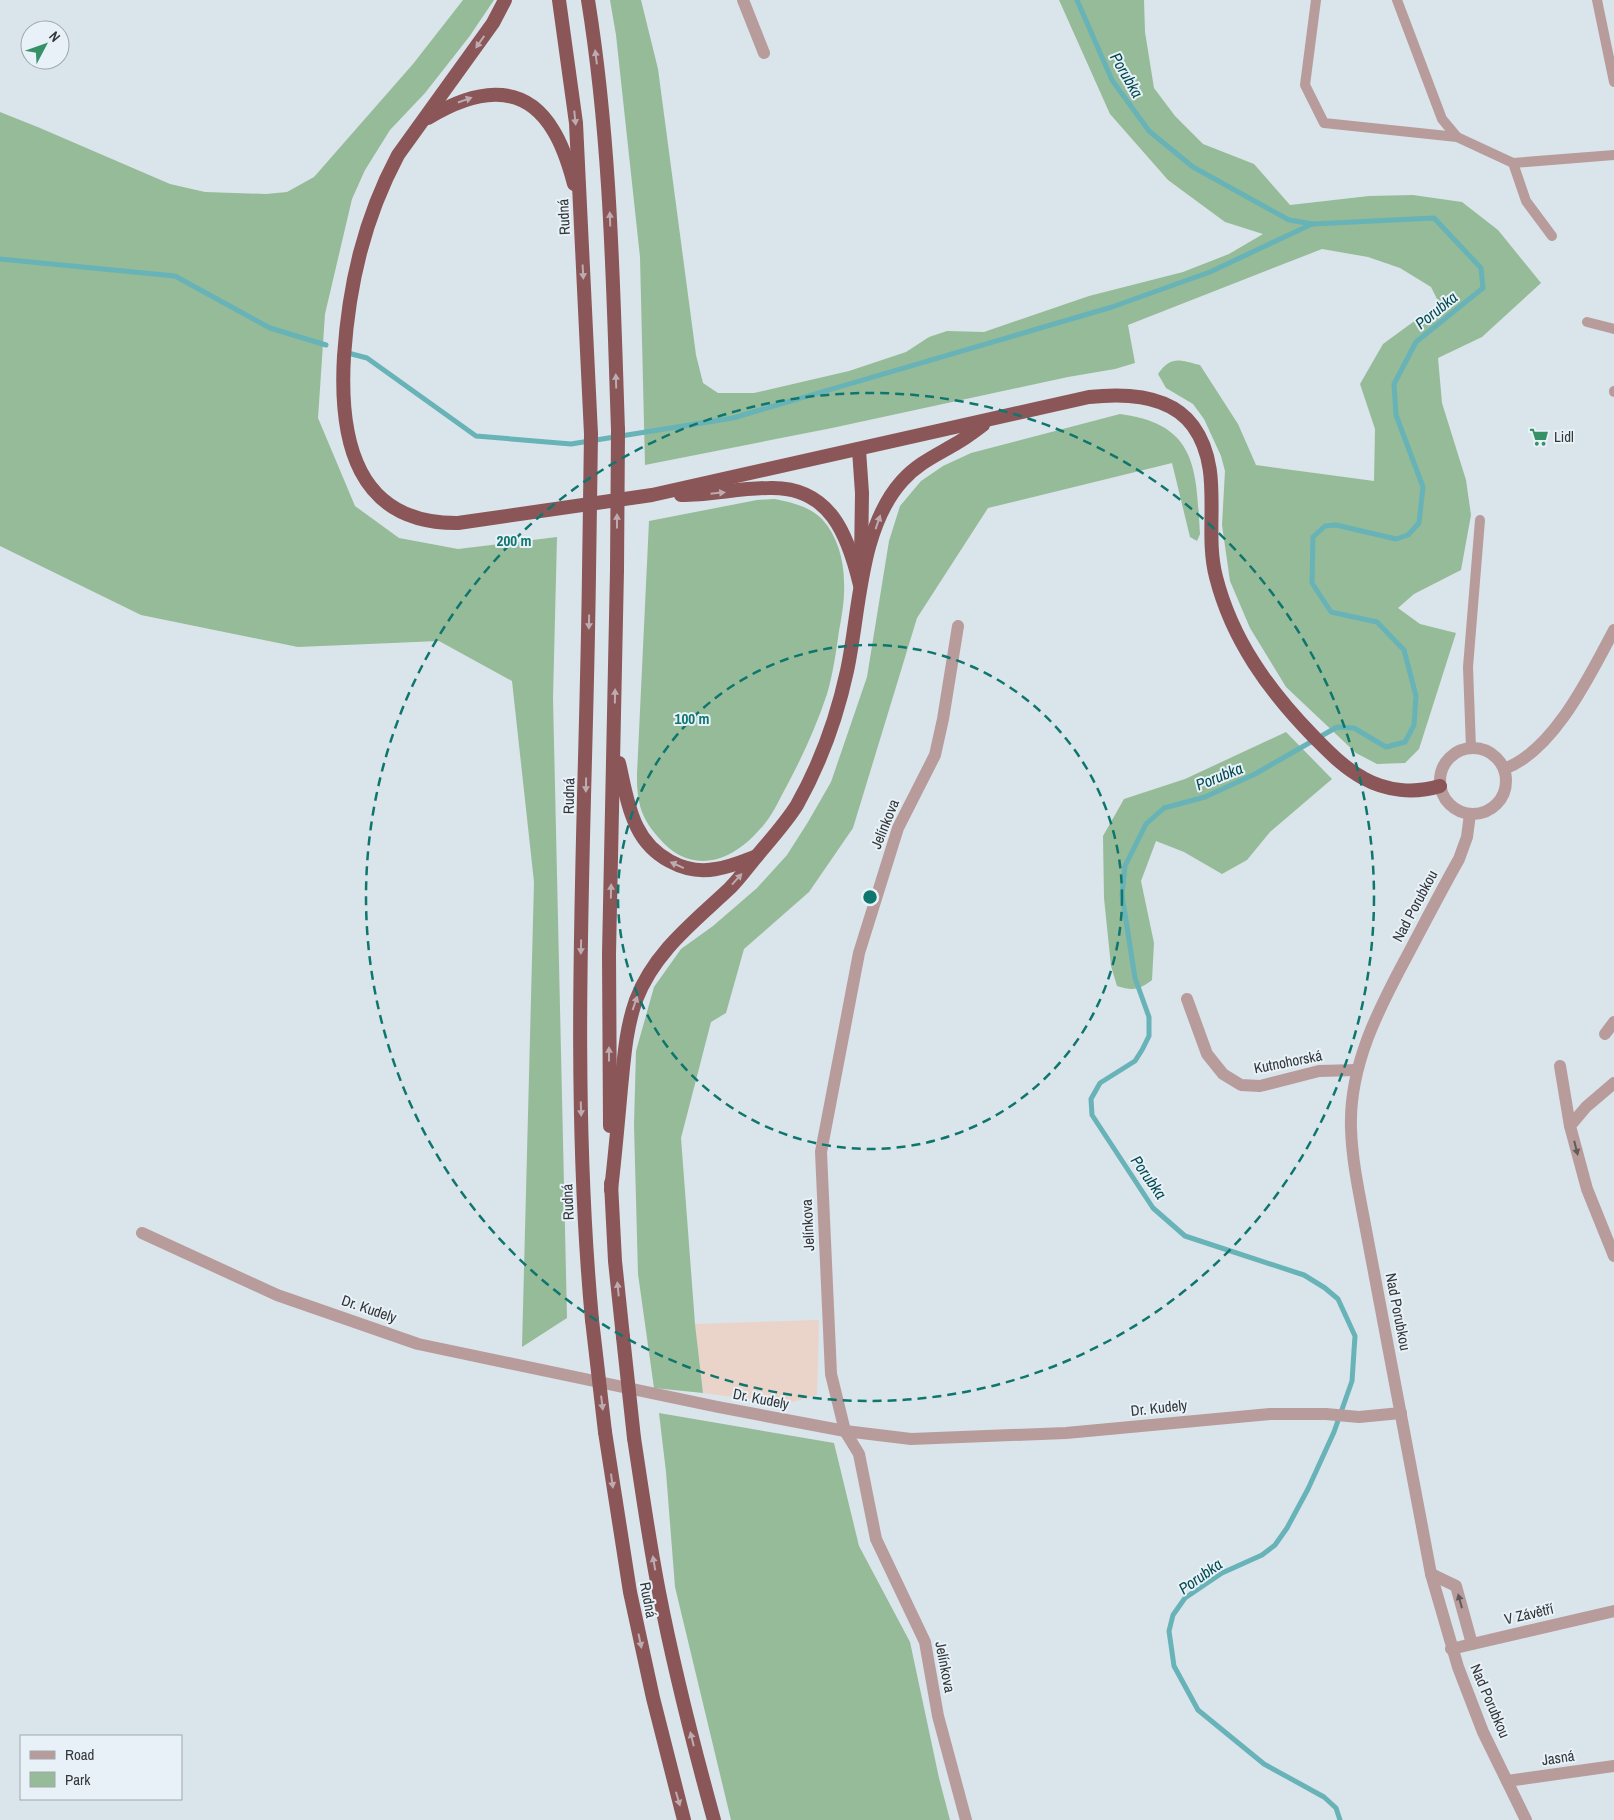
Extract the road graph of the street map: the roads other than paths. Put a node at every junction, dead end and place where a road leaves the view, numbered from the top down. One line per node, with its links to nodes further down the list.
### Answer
1 (505, 0): 10 (highway, one-way to 10)
2 (559, 0): 14 (highway, Rudná, one-way to 14)
3 (588, 0): 25 (highway, one-way to 3, bridge)
4 (743, 0): 8 (street)
5 (1316, 0): 11 (lane)
6 (1397, 0): 11 (lane)
7 (1597, 0): 9 (lane)
8 (764, 53)
9 (1614, 82)
10 (422, 122): 14 (highway, one-way to 14); 20 (highway)
11 (1457, 137): 13 (lane)
12 (1614, 155): 13 (lane)
13 (1513, 163): 15 (lane)
14 (580, 206): 49 (highway, Rudná, one-way to 49, bridge)
15 (1552, 236)
16 (1587, 322): 17 (lane)
17 (1614, 329)
18 (990, 421): 19 (highway); 22 (highway, one-way to 18); 28 (highway)
19 (859, 450): 20 (highway); 22 (highway)
20 (652, 495): 22 (highway, one-way to 22)
21 (1480, 520): 26 (lane)
22 (860, 586): 30 (highway)
23 (958, 626): 42 (street, Jelínkova)
24 (1614, 630): 27 (street)
25 (614, 744): 30 (highway, one-way to 25); 38 (highway, one-way to 25)
26 (1471, 748): 27 (street); 28 (street)
27 (1504, 769): 29 (street)
28 (1440, 786): 29 (street)
29 (1470, 814): 35 (street, Nad Porubkou)
30 (757, 855): 38 (highway, one-way to 30)
31 (1187, 999): 35 (street, Kutnohorská)
32 (1614, 1022): 33 (street)
33 (1605, 1034)
34 (1560, 1066): 37 (street)
35 (1357, 1070): 41 (street, Nad Porubkou)
36 (1614, 1083): 37 (street)
37 (1570, 1126): 40 (street, one-way to 40)
38 (611, 1190): 50 (highway, Rudná, one-way to 38, bridge)
39 (142, 1233): 42 (street, Dr. Kudely)
40 (1614, 1256)
41 (1401, 1413): 42 (street, Dr. Kudely); 43 (street, Nad Porubkou)
42 (845, 1431): 51 (street, Jelínkova)
43 (1430, 1574): 45 (street, one-way to 43); 46 (street, Nad Porubkou)
44 (1614, 1612): 45 (street, V Závětří)
45 (1472, 1644): 46 (street, V Závětří)
46 (1452, 1650): 48 (street, Nad Porubkou)
47 (1614, 1766): 48 (street, Jasná)
48 (1507, 1782): 52 (street, Nad Porubkou)
49 (684, 1820)
50 (714, 1820)
51 (966, 1820)
52 (1526, 1820)

